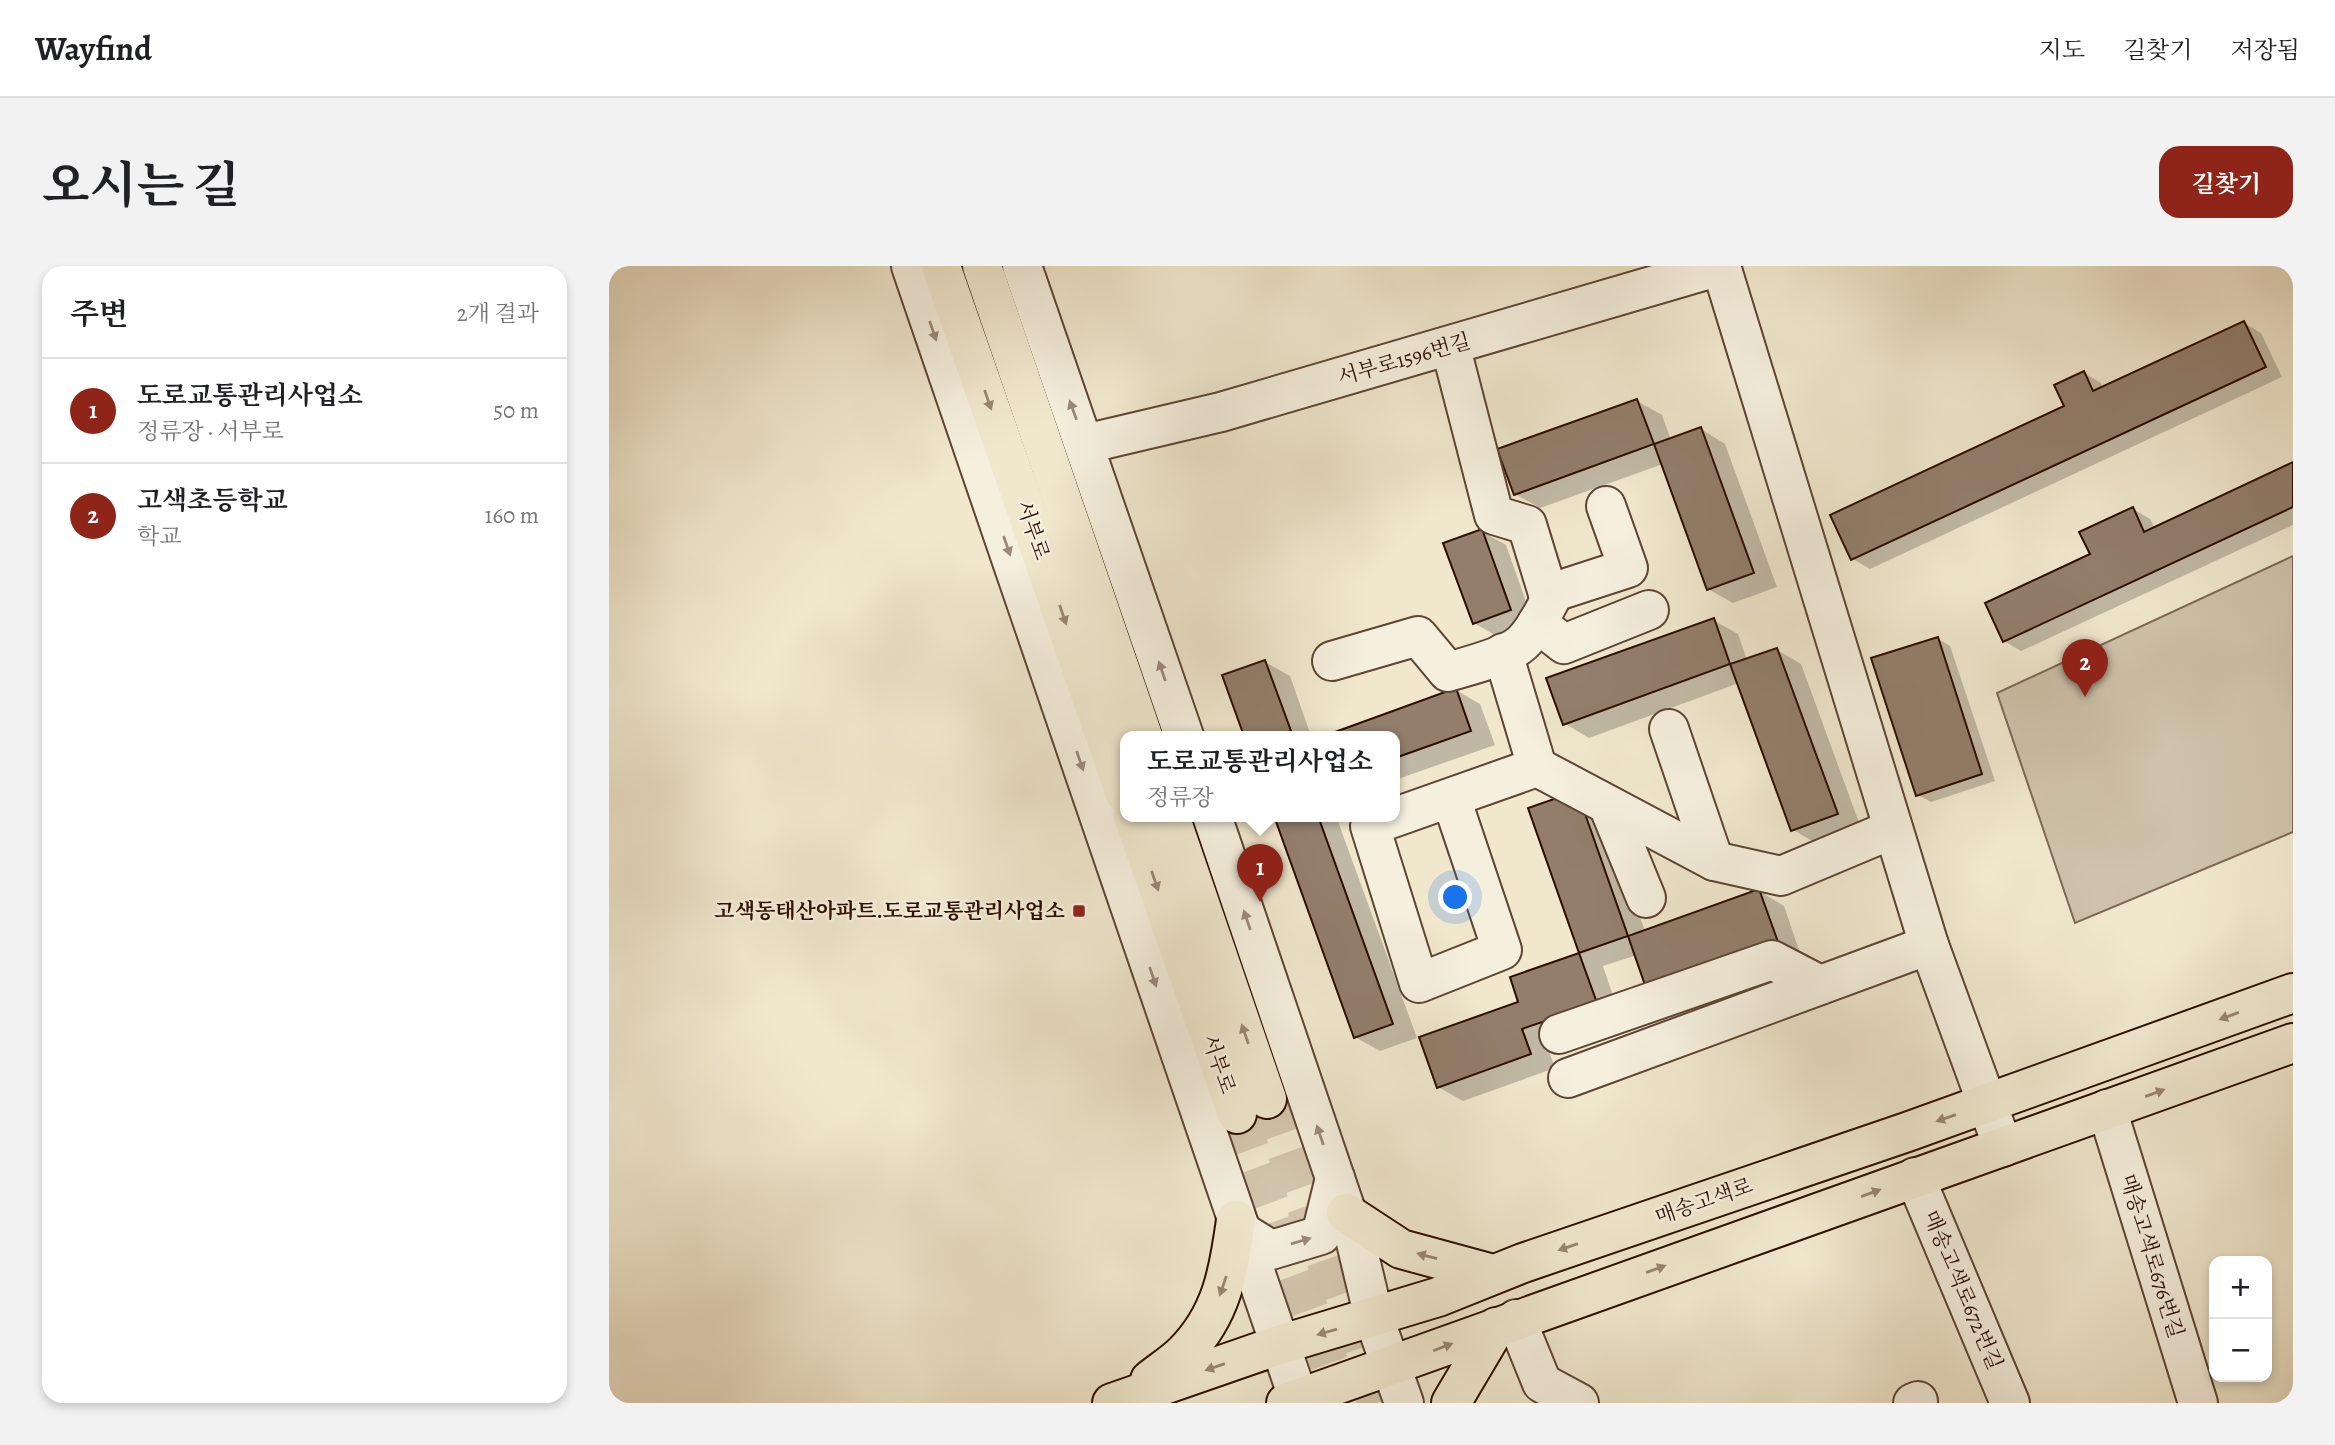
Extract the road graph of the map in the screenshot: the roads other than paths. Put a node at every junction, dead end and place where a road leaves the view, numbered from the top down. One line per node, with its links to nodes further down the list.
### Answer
1 (911, 266): 39 (street, one-way to 39)
2 (941, 266): 17 (main road, 서부로, one-way to 17)
3 (982, 266): 14 (main road)
4 (1022, 266): 7 (street, one-way to 4)
5 (1721, 266): 7 (street, 서부로1596번길); 25 (street)
6 (1455, 364): 9 (street)
7 (1085, 444): 15 (street, one-way to 7)
8 (1606, 506): 9 (street)
9 (1542, 609): 10 (street); 11 (street)
10 (1649, 610)
11 (1503, 653): 12 (street); 16 (street)
12 (1332, 661)
13 (1669, 729): 26 (street)
14 (1141, 731)
15 (1182, 731)
16 (1537, 767): 18 (street); 19 (street)
17 (1120, 780)
18 (1451, 798): 20 (street); 24 (street)
19 (1608, 805): 26 (street); 27 (street)
20 (1400, 816)
21 (1135, 822): 22 (main road, 서부로, one-way to 22)
22 (1172, 822)
23 (1214, 822): 38 (street, one-way to 23)
24 (1382, 822)
25 (1893, 829): 26 (street); 28 (street)
26 (1713, 861)
27 (1646, 898)
28 (1929, 945): 29 (street); 34 (street)
29 (1820, 985): 31 (street); 33 (street)
30 (2293, 993): 34 (main road, 매송고색로, one-way to 34)
31 (1559, 1034)
32 (2293, 1043): 35 (main road, one-way to 32)
33 (1568, 1078)
34 (1988, 1103): 36 (street); 40 (main road, 매송고색로, one-way to 40)
35 (2107, 1110): 36 (main road); 51 (street, 매송고색로676번길)
36 (2003, 1147): 37 (main road)
37 (1915, 1177): 42 (main road, one-way to 37); 50 (street, 매송고색로672번길)
38 (1341, 1195): 39 (street, one-way to 38); 40 (main road, one-way to 38); 41 (street)
39 (1238, 1225): 43 (street); 45 (main road, one-way to 45)
40 (1493, 1274): 41 (main road, 매송고색로)
41 (1374, 1318): 43 (main road, 매송고색로, one-way to 43); 44 (street)
42 (1506, 1323): 44 (main road, one-way to 42); 48 (main road); 49 (street)
43 (1279, 1345): 45 (main road, 매송고색로, one-way to 45); 46 (street)
44 (1391, 1367): 46 (main road); 47 (street)
45 (1119, 1400)
46 (1295, 1402)
47 (1404, 1403)
48 (1451, 1403)
49 (1579, 1403)
50 (2010, 1403)
51 (2198, 1403)

